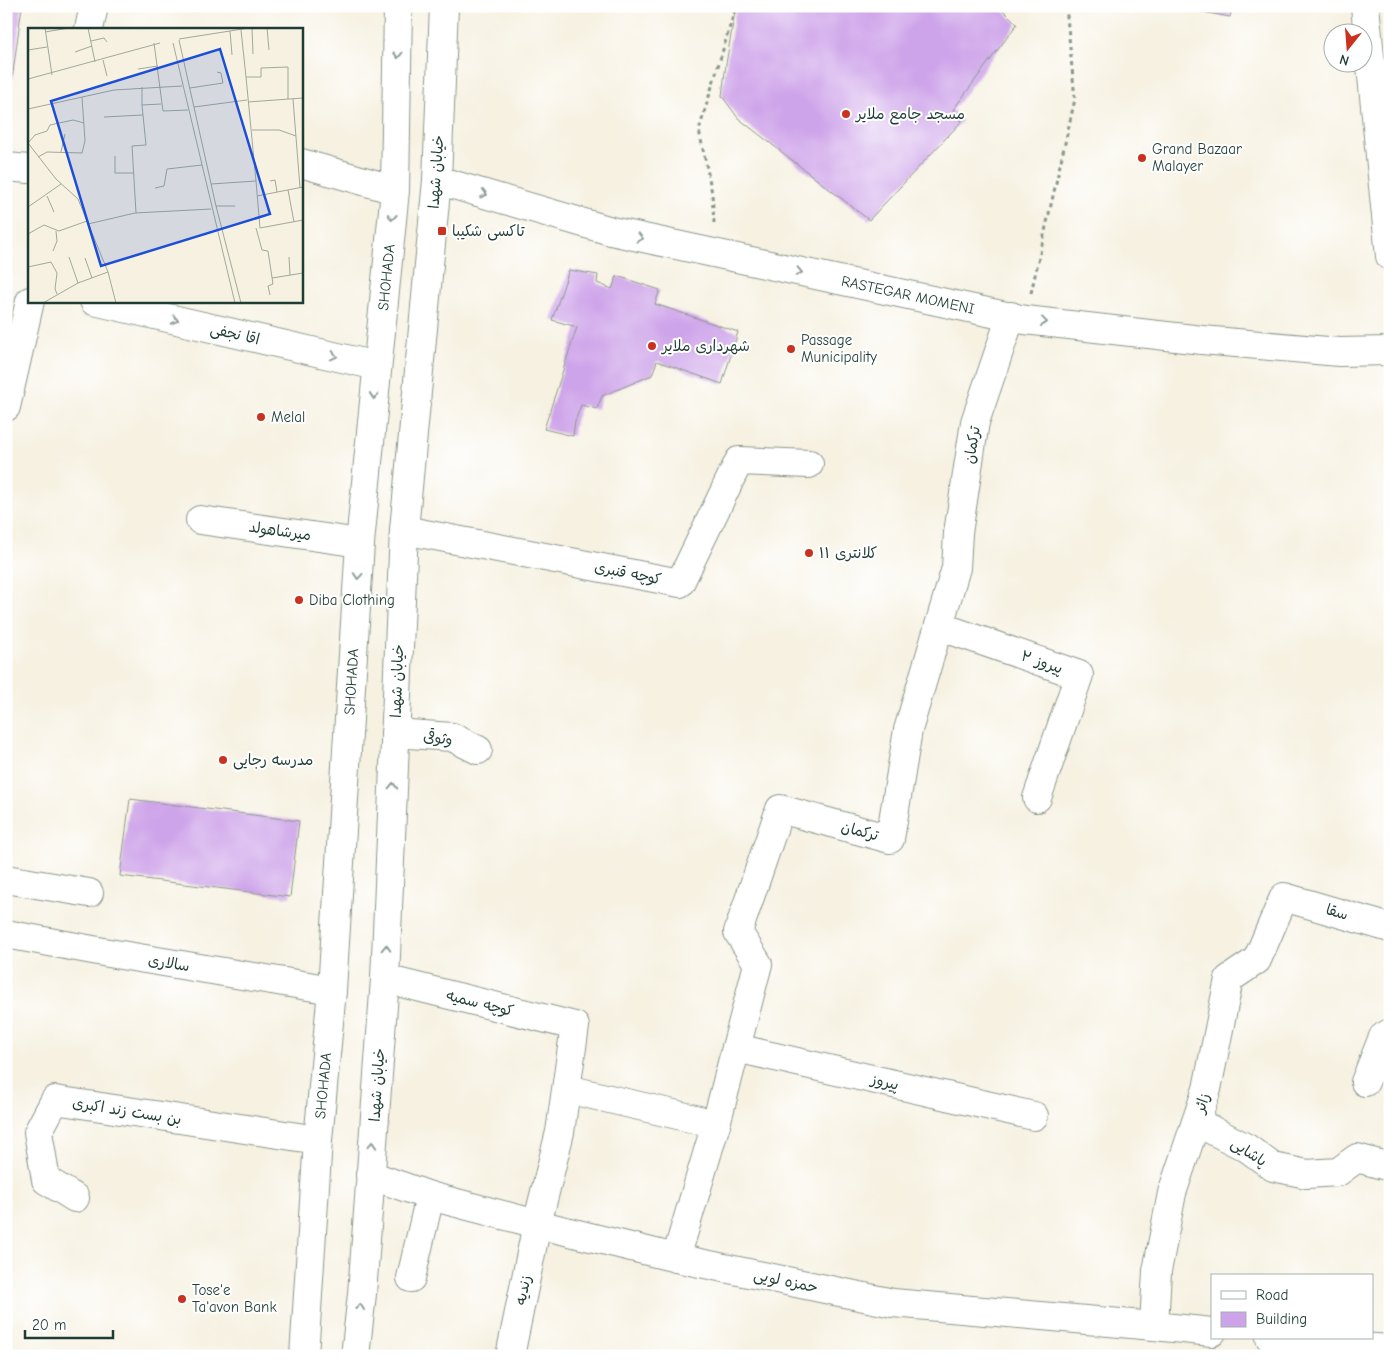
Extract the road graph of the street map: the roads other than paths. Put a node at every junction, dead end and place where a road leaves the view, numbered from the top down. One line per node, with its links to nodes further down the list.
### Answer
1 (94, 6): 5 (street)
2 (398, 6): 10 (street, SHOHADA, one-way to 10)
3 (444, 6): 9 (street, خیابان شهدا)
4 (1365, 6): 11 (street)
5 (89, 28)
6 (302, 163): 10 (street)
7 (6, 167): 8 (street)
8 (28, 170)
9 (437, 180): 14 (street, RASTEGAR MOMENI, one-way to 14); 20 (street, خیابان شهدا)
10 (395, 190): 16 (street, SHOHADA, one-way to 16)
11 (1390, 256)
12 (30, 302): 17 (street)
13 (98, 302): 16 (street, اقا نجفی, one-way to 16)
14 (1018, 318): 15 (street, RASTEGAR MOMENI, one-way to 15); 22 (street, ترکمان)
15 (1390, 351)
16 (377, 366): 21 (street, SHOHADA, one-way to 21)
17 (6, 407)
18 (809, 464): 20 (street, کوچه قنبری)
19 (200, 520): 21 (street, میرشاهولد)
20 (404, 530): 23 (street, خیابان شهدا)
21 (360, 543): 32 (street, SHOHADA, one-way to 32)
22 (939, 626): 25 (street, پیروز ۲); 35 (street, ترکمان)
23 (395, 733): 24 (street, وثوقی); 31 (street, خیابان شهدا, one-way to 23)
24 (478, 750)
25 (1037, 798)
26 (6, 879): 27 (street)
27 (89, 893)
28 (1284, 897): 29 (street, سقا); 39 (street, زائر)
29 (1390, 928)
30 (6, 934): 32 (street, سالاری)
31 (385, 980): 33 (street, کوچه سمیه); 43 (street, خیابان شهدا, one-way to 31)
32 (332, 990): 41 (street, SHOHADA)
33 (575, 1026): 37 (street, زندیه)
34 (1390, 1033): 36 (street)
35 (736, 1048): 38 (street, پیروز); 40 (street, ترکمان)
36 (1365, 1082)
37 (567, 1089): 40 (street); 46 (street, زندیه)
38 (1034, 1116)
39 (1196, 1122): 42 (street, پاشایی); 49 (street, زائر)
40 (716, 1124): 47 (street, ترکمان)
41 (318, 1140): 45 (street, بن بست زند اکبری); 53 (street, SHOHADA)
42 (1390, 1167)
43 (370, 1175): 44 (street, حمزه لویی); 54 (street, خیابان شهدا, one-way to 43)
44 (430, 1196): 46 (street, حمزه لویی); 48 (street)
45 (76, 1198)
46 (537, 1224): 47 (street, حمزه لویی); 55 (street, زندیه)
47 (676, 1258): 49 (street, حمزه لویی)
48 (410, 1278)
49 (1154, 1326): 50 (street, حمزه لویی)
50 (1211, 1332)
51 (1286, 1340): 52 (street)
52 (1390, 1349)
53 (304, 1356)
54 (355, 1356)
55 (510, 1356)

